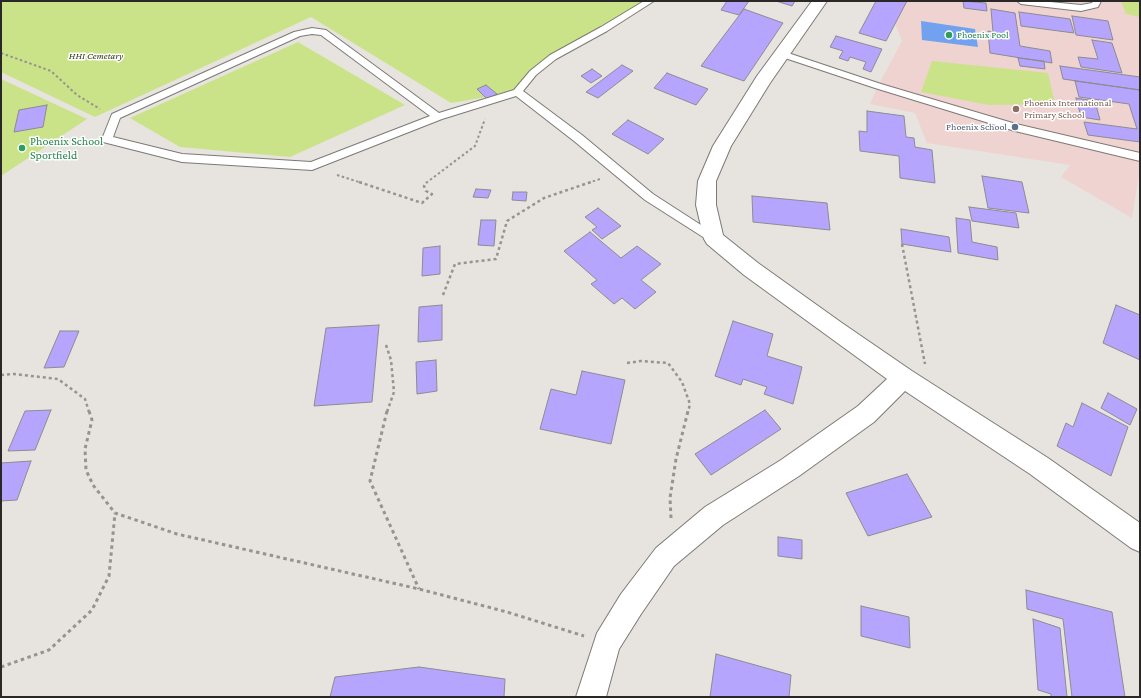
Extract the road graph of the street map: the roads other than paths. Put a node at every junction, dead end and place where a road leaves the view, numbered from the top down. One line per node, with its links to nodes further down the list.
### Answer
1 (650, 1): 6 (lane)
2 (820, 1): 5 (street)
3 (1021, 1): 4 (lane)
4 (1098, 1)
5 (782, 54): 8 (lane); 9 (street)
6 (517, 92): 7 (lane); 9 (lane)
7 (438, 117): 7 (lane)
8 (1140, 157)
9 (714, 239): 10 (street)
10 (904, 378): 11 (street); 12 (street)
11 (1140, 539)
12 (591, 697)

